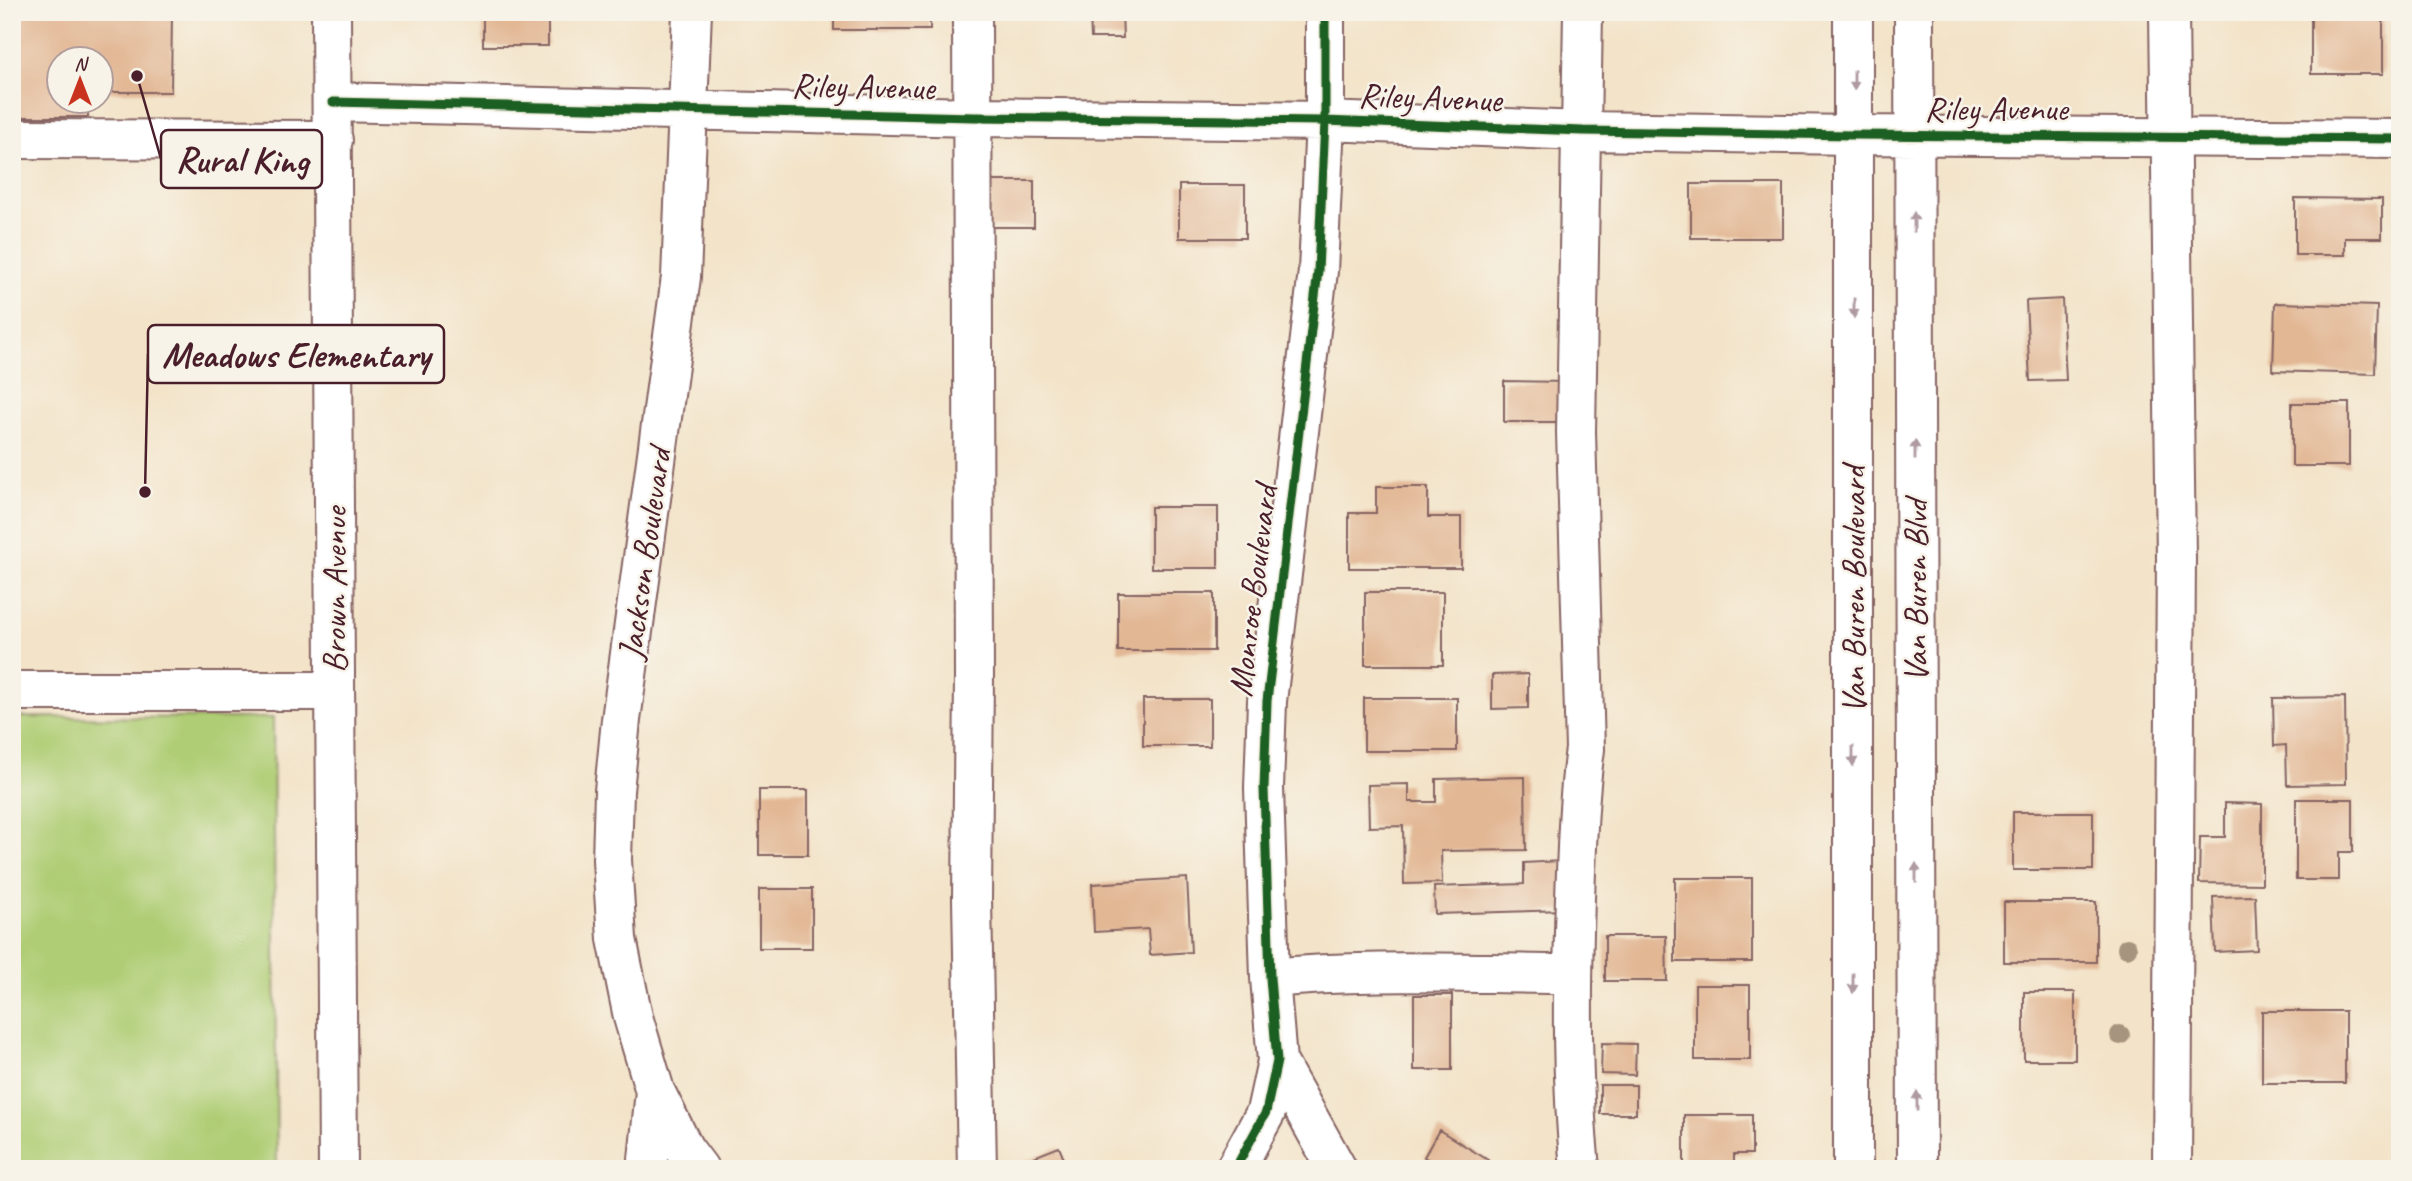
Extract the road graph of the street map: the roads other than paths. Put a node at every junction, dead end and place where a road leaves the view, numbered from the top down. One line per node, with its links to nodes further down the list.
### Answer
1 (331, 12): 9 (street, Brown Avenue)
2 (692, 12): 10 (street, Jackson Boulevard)
3 (972, 12): 11 (street)
4 (1325, 12): 12 (street, Monroe Boulevard)
5 (1583, 12): 13 (street)
6 (1853, 12): 14 (street, Van Buren Boulevard, one-way to 14)
7 (1914, 12): 15 (street, Van Buren Blvd)
8 (2169, 12): 16 (street)
9 (333, 102): 10 (street, Riley Avenue); 19 (street, Brown Avenue)
10 (687, 110): 11 (street, Riley Avenue); 25 (street, Jackson Boulevard)
11 (974, 117): 12 (street, Riley Avenue); 29 (street)
12 (1325, 121): 13 (street, Riley Avenue); 23 (street, Monroe Boulevard)
13 (1583, 131): 14 (street, Riley Avenue); 22 (street)
14 (1854, 135): 15 (street, Riley Avenue); 33 (street, Van Buren Boulevard, one-way to 33)
15 (1914, 135): 16 (street, Riley Avenue); 34 (street, Van Buren Blvd, one-way to 15)
16 (2169, 137): 18 (street, Riley Avenue); 35 (street)
17 (12, 139): 19 (street)
18 (2400, 139)
19 (333, 140): 21 (street, Brown Avenue)
20 (12, 691): 21 (street)
21 (335, 691): 26 (street, Brown Avenue)
22 (1573, 974): 23 (street); 32 (street)
23 (1270, 978): 24 (street, Monroe Boulevard)
24 (1276, 1061): 30 (street, Monroe Boulevard); 31 (street, Monroe Boulevard)
25 (655, 1091): 27 (street, Jackson Boulevard); 28 (street, Jackson Boulevard)
26 (338, 1169)
27 (646, 1169)
28 (699, 1169)
29 (977, 1169)
30 (1235, 1169)
31 (1337, 1169)
32 (1580, 1169)
33 (1853, 1169)
34 (1917, 1169)
35 (2172, 1169)

